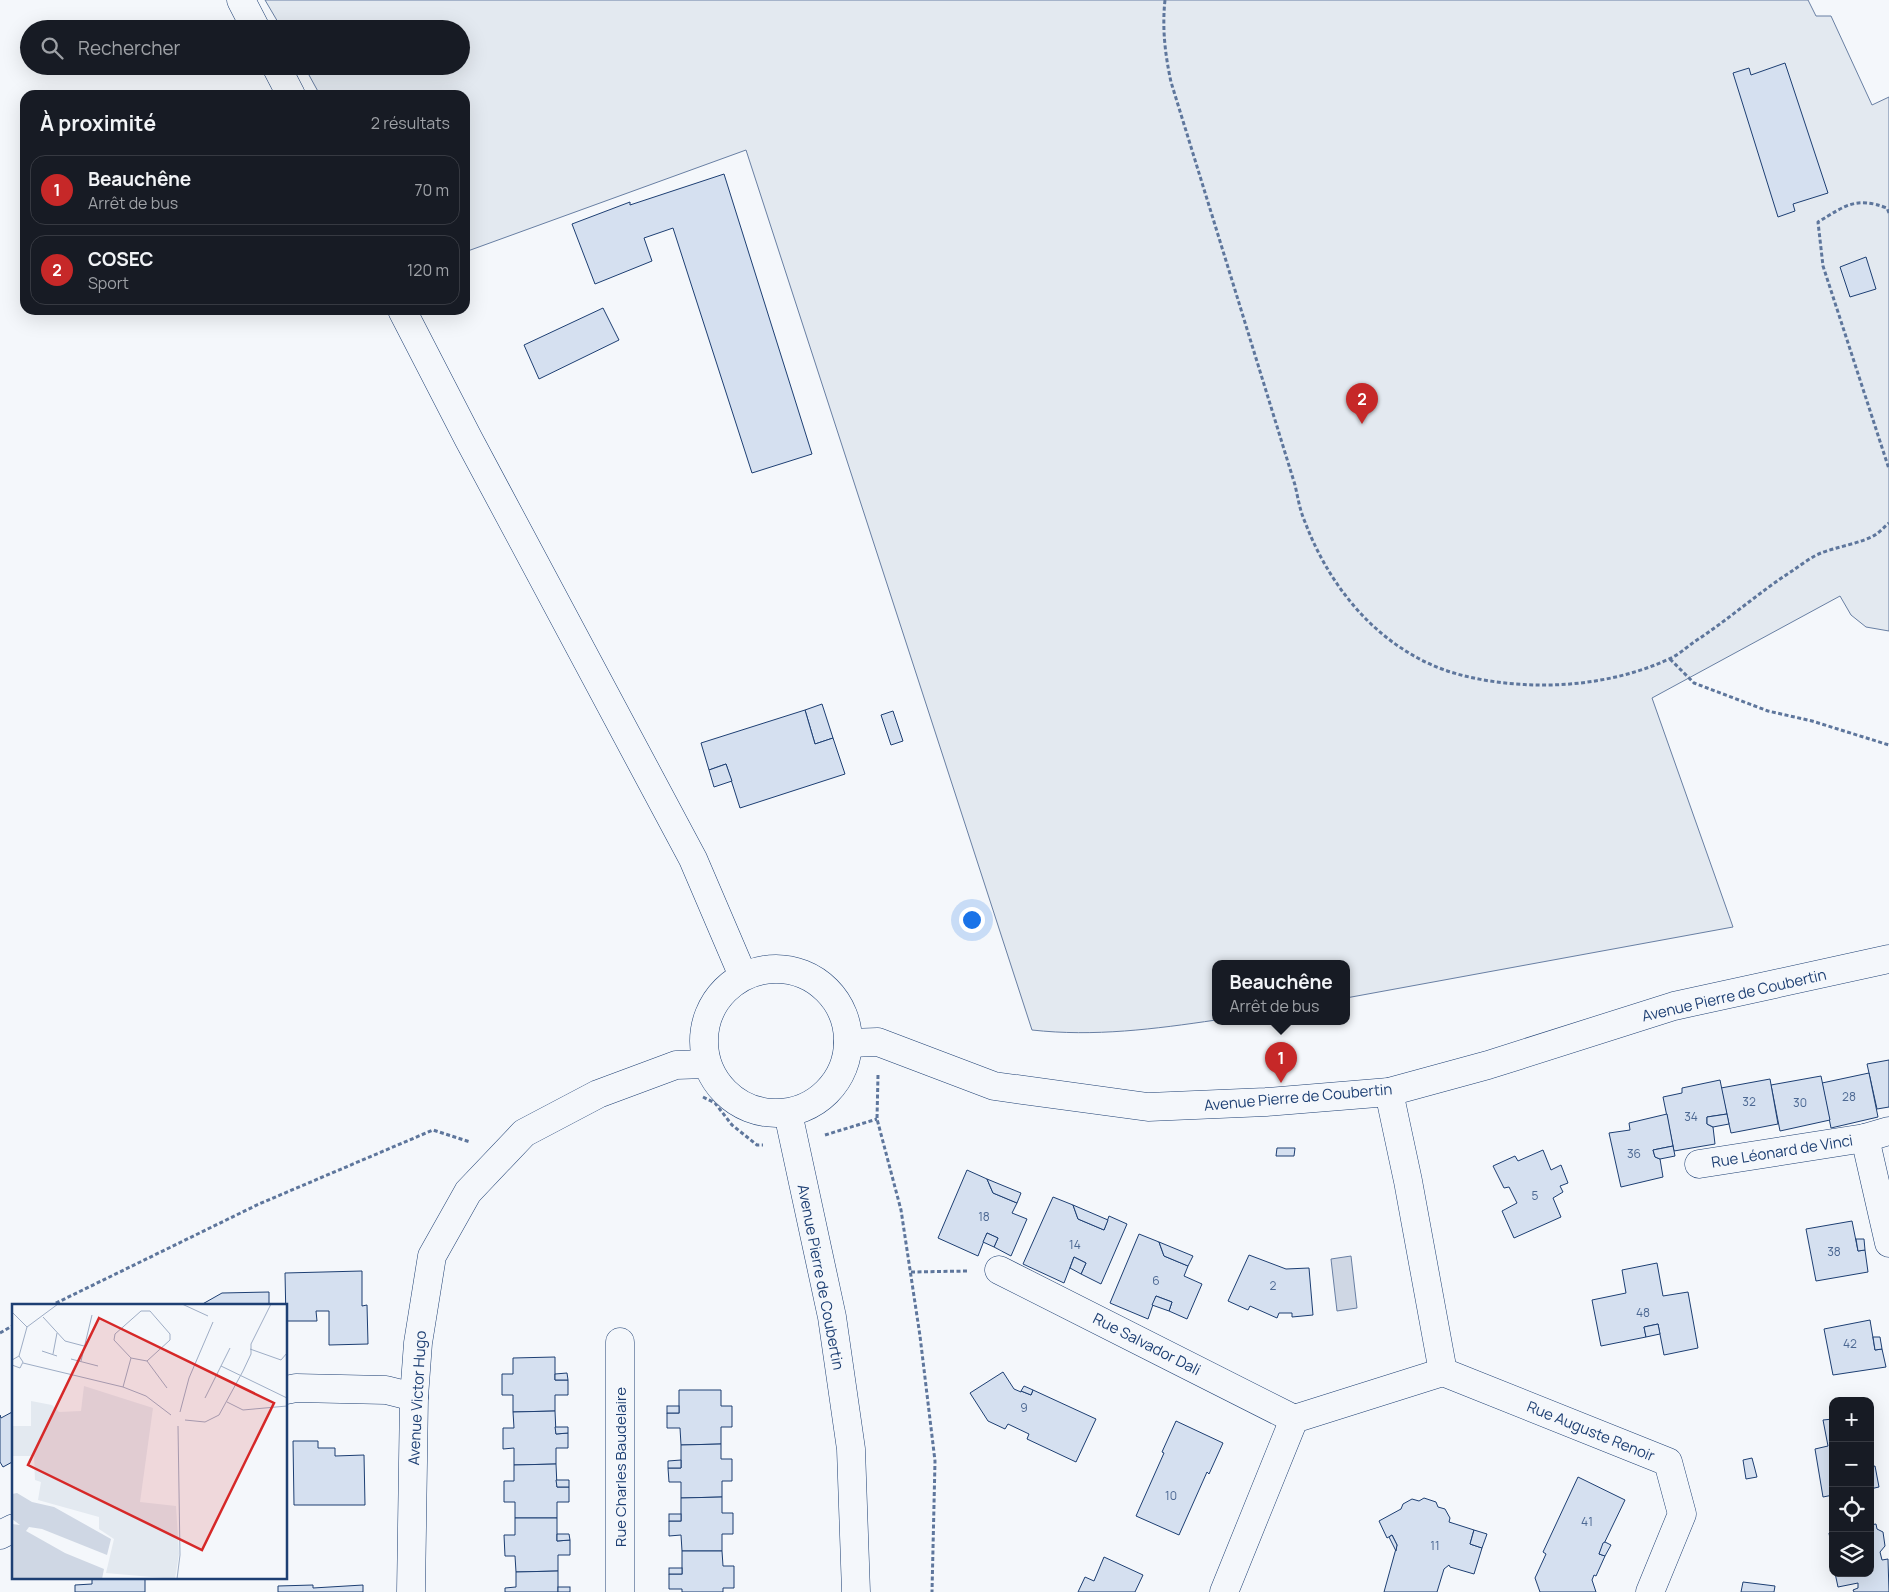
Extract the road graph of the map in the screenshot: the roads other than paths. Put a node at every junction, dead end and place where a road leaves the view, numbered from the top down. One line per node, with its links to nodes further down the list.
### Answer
1 (241, 0): 2 (street)
2 (251, 20)
3 (281, 75): 4 (street)
4 (288, 90)
5 (405, 315): 7 (street)
6 (1889, 959): 10 (street, Avenue Pierre de Coubertin)
7 (743, 976): 8 (street); 9 (street)
8 (848, 1043): 10 (street, Avenue Pierre de Coubertin); 11 (street)
9 (706, 1064): 11 (street); 19 (street, Avenue Victor Hugo)
10 (1389, 1092): 17 (street)
11 (788, 1113): 25 (street, Avenue Pierre de Coubertin)
12 (1877, 1135): 13 (street, Rue Léonard de Vinci); 14 (street, Rue Léonard de Vinci)
13 (1699, 1164)
14 (1889, 1243)
15 (999, 1270): 20 (street, Rue Salvador Dali)
16 (620, 1342): 24 (street, Rue Charles Baudelaire)
17 (1442, 1372): 20 (street); 27 (street, Rue Auguste Renoir)
18 (288, 1390): 19 (street)
19 (414, 1398): 23 (street, Avenue Victor Hugo)
20 (1294, 1419): 26 (street)
21 (12, 1529): 22 (street)
22 (0, 1535)
23 (411, 1592)
24 (620, 1592)
25 (856, 1592)
26 (1224, 1592)
27 (1650, 1592)

